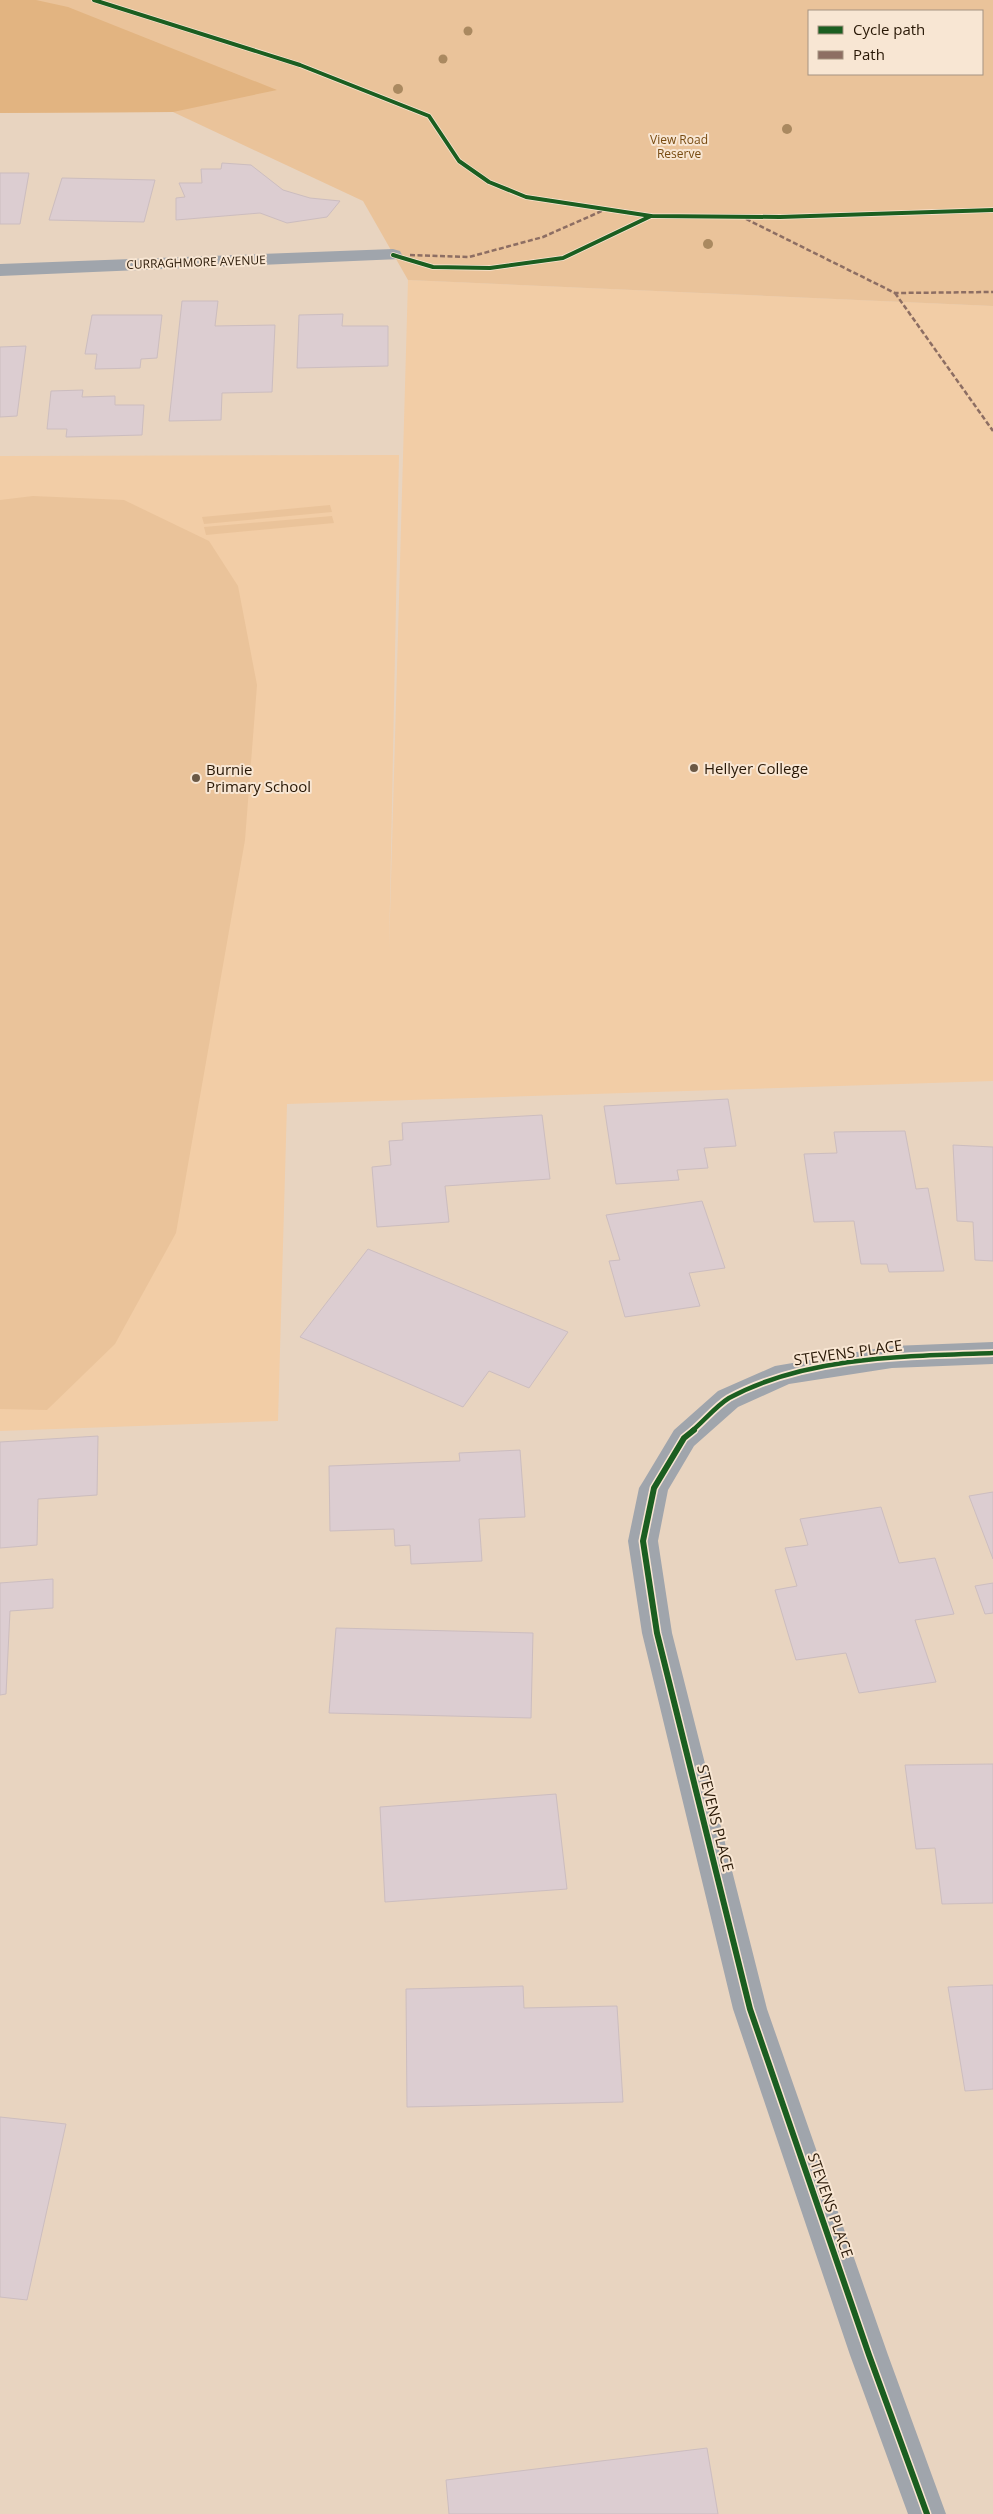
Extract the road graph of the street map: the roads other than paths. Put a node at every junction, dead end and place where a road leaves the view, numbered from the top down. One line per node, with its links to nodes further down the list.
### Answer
1 (393, 255): 2 (street, CURRAGHMORE AVENUE)
2 (0, 270)
3 (993, 1353): 4 (street, STEVENS PLACE)
4 (927, 2514)

